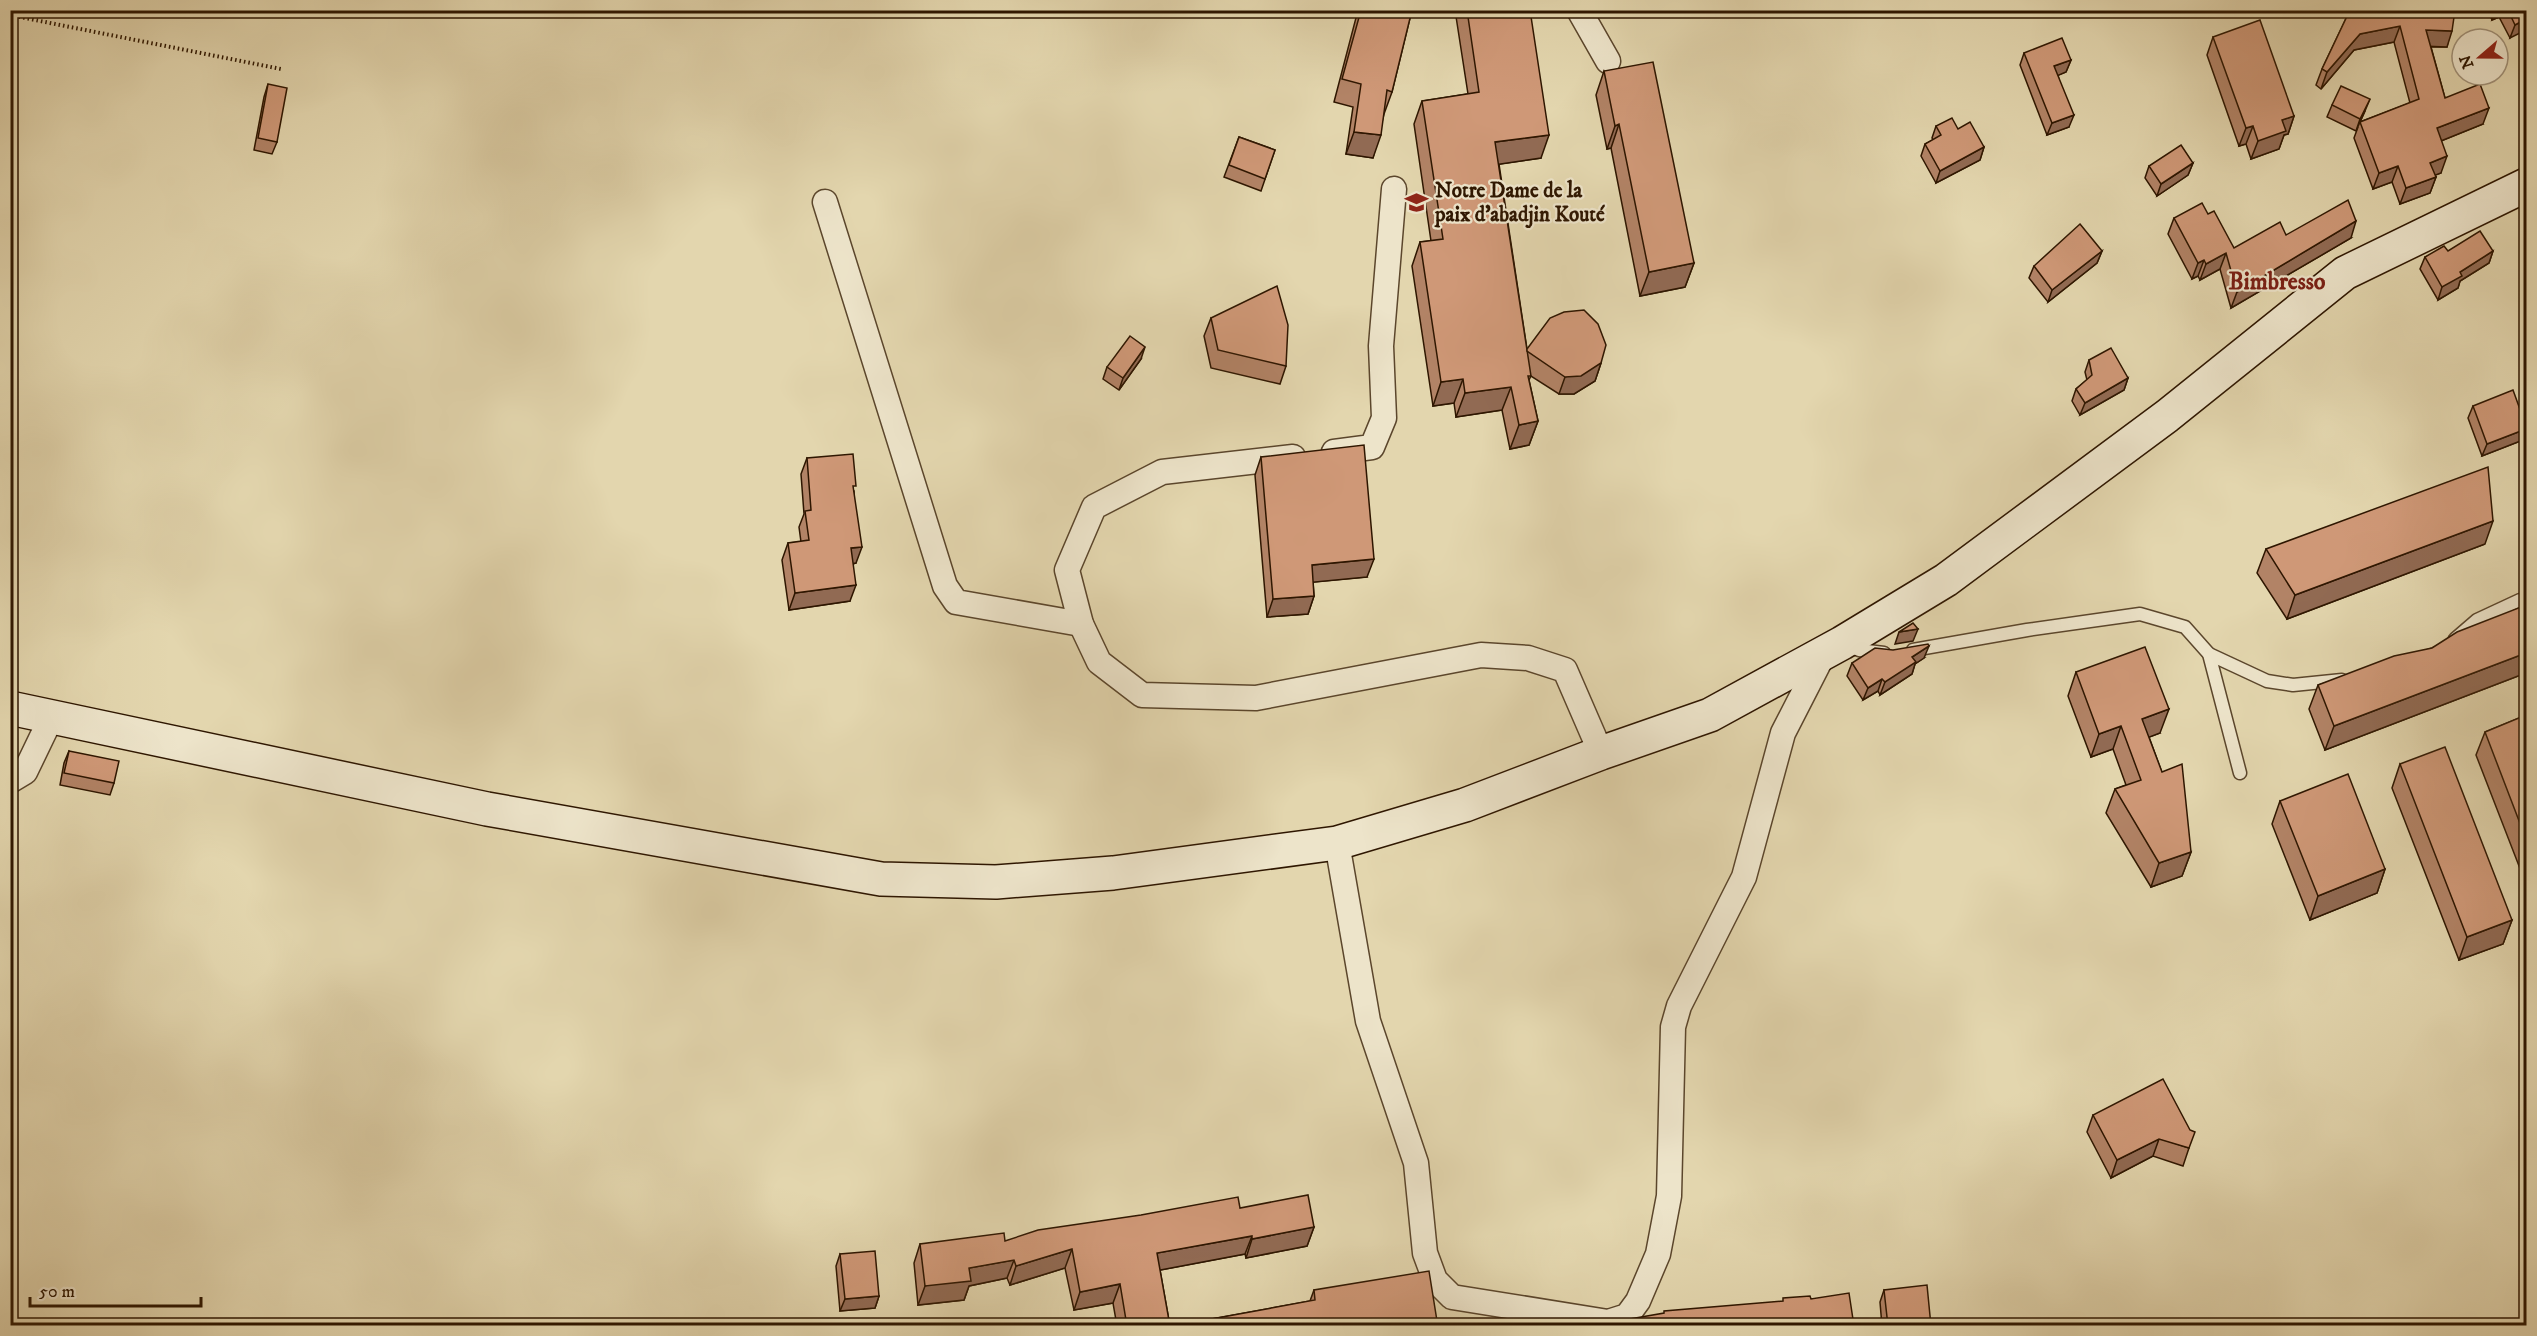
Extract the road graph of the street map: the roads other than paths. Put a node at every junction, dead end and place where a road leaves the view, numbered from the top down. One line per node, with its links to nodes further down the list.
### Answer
1 (1579, 10): 2 (street)
2 (1608, 61)
3 (2526, 185): 9 (street)
4 (1394, 189): 7 (street)
5 (825, 202): 7 (street)
6 (2520, 600): 8 (lane)
7 (1080, 624): 14 (street)
8 (2449, 645)
9 (1833, 648): 10 (lane); 14 (street); 17 (street)
10 (2209, 654): 11 (lane); 15 (lane)
11 (2351, 678)
12 (10, 708): 13 (street)
13 (52, 716): 16 (street); 17 (street)
14 (1601, 753): 17 (street)
15 (2240, 773)
16 (10, 781)
17 (1337, 843)

